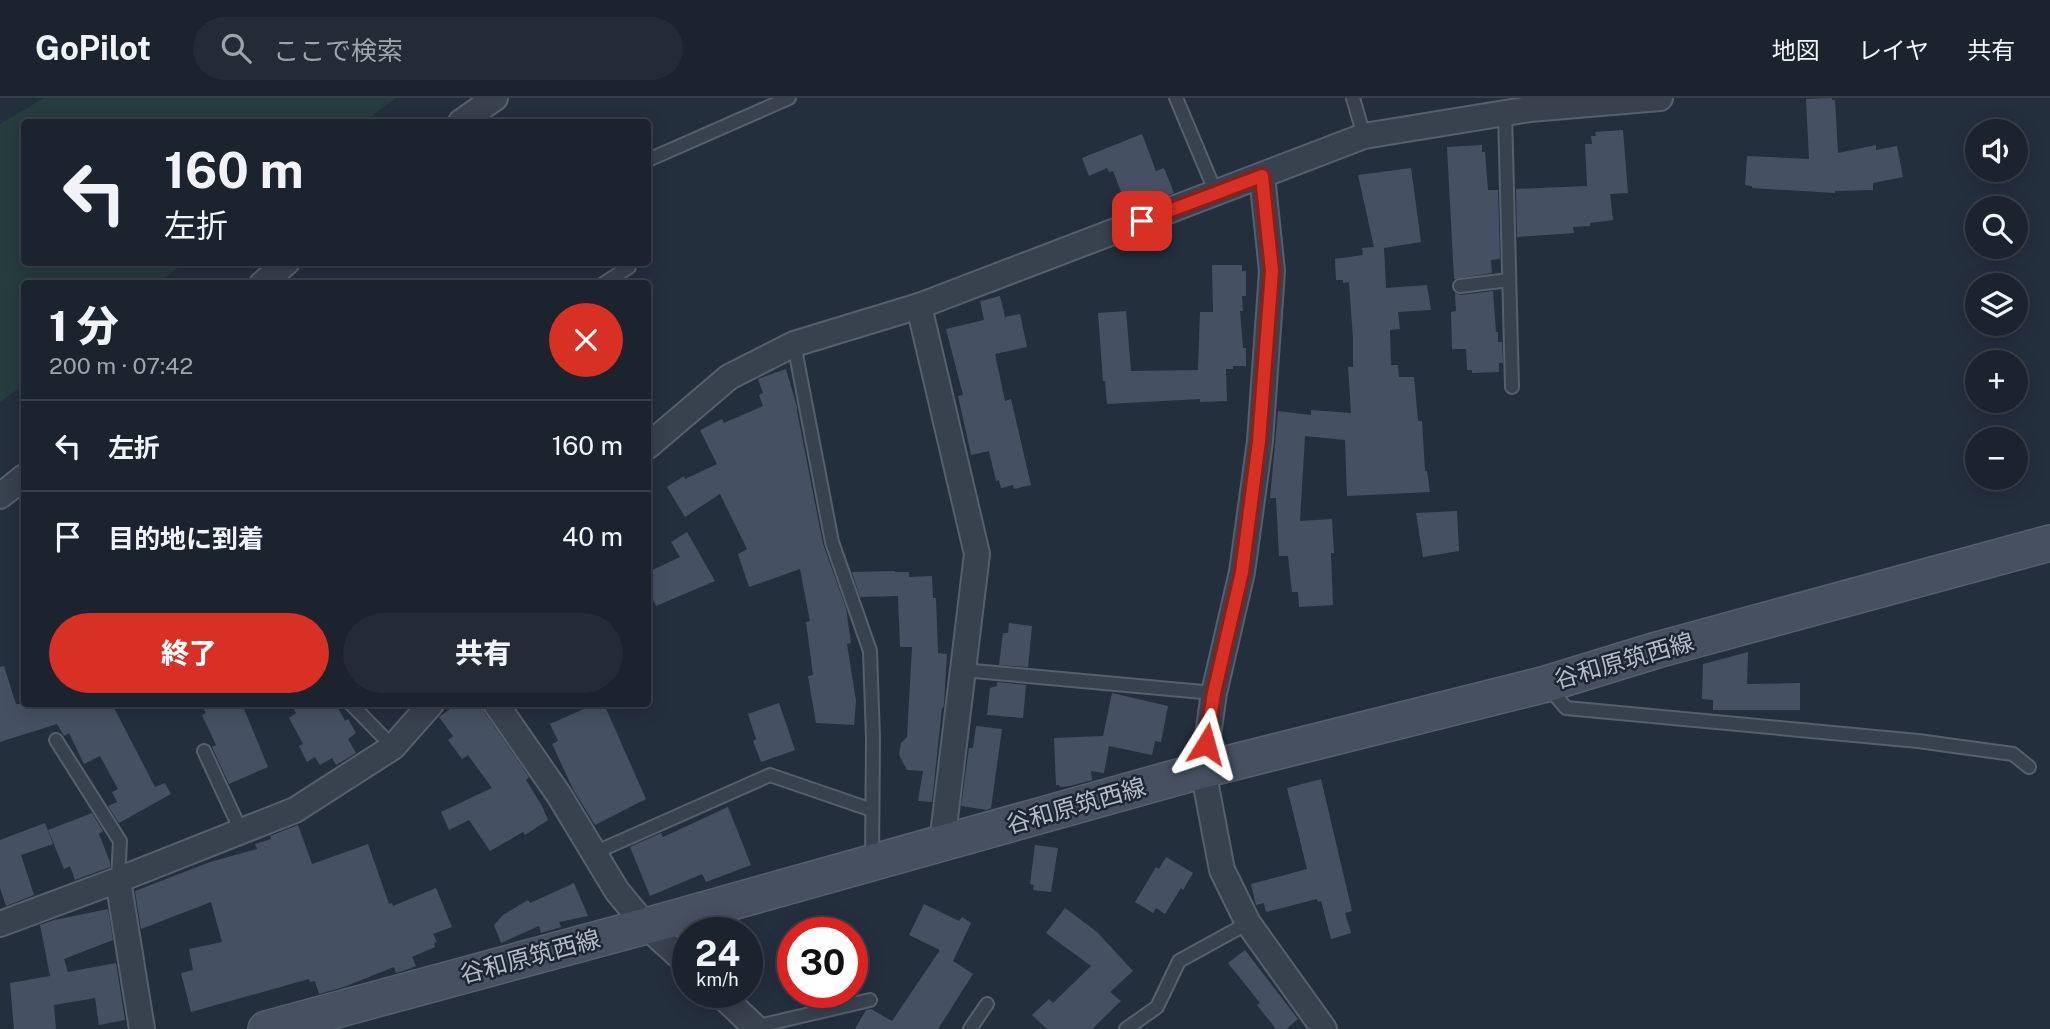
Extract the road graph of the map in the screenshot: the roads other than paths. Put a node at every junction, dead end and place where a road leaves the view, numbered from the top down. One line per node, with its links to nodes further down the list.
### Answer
1 (495, 98): 7 (street)
2 (789, 98): 9 (lane)
3 (1176, 98): 11 (lane)
4 (1353, 98): 8 (lane)
5 (1660, 98): 6 (street)
6 (1505, 113): 8 (street); 16 (lane)
7 (465, 119)
8 (1364, 136): 10 (street)
9 (651, 159)
10 (1262, 176): 11 (street); 27 (street)
11 (1216, 193): 18 (street)
12 (282, 266): 14 (street)
13 (629, 267): 15 (lane)
14 (267, 280)
15 (609, 280)
16 (1509, 280): 17 (lane); 20 (lane)
17 (1460, 286)
18 (919, 306): 19 (street); 25 (street)
19 (794, 344): 21 (street); 36 (lane)
20 (1512, 387)
21 (651, 443)
22 (21, 479): 23 (street)
23 (0, 496)
24 (2050, 543): 26 (main road, 谷和原筑西線)
25 (963, 670): 27 (lane); 38 (street)
26 (1546, 684): 34 (lane); 35 (main road, 谷和原筑西線)
27 (1214, 693): 35 (street)
28 (354, 707): 32 (lane)
29 (428, 707): 32 (street)
30 (498, 707): 39 (street)
31 (57, 740): 41 (lane)
32 (393, 747): 37 (street)
33 (204, 751): 37 (lane)
34 (2029, 767)
35 (1203, 770): 38 (main road, 谷和原筑西線); 42 (street)
36 (872, 810): 39 (lane); 40 (lane)
37 (241, 831): 41 (street)
38 (942, 843): 40 (main road, 谷和原筑西線)
39 (594, 853): 44 (street)
40 (872, 863): 44 (main road, 谷和原筑西線)
41 (118, 880): 43 (street); 50 (street)
42 (1248, 923): 53 (lane); 54 (street)
43 (0, 924)
44 (646, 926): 45 (street); 51 (main road, 谷和原筑西線)
45 (672, 950)
46 (870, 1000): 49 (lane)
47 (987, 1004): 52 (lane)
48 (735, 1008): 49 (street)
49 (756, 1028)
50 (142, 1029)
51 (266, 1029)
52 (970, 1029)
53 (1126, 1029)
54 (1324, 1029)

